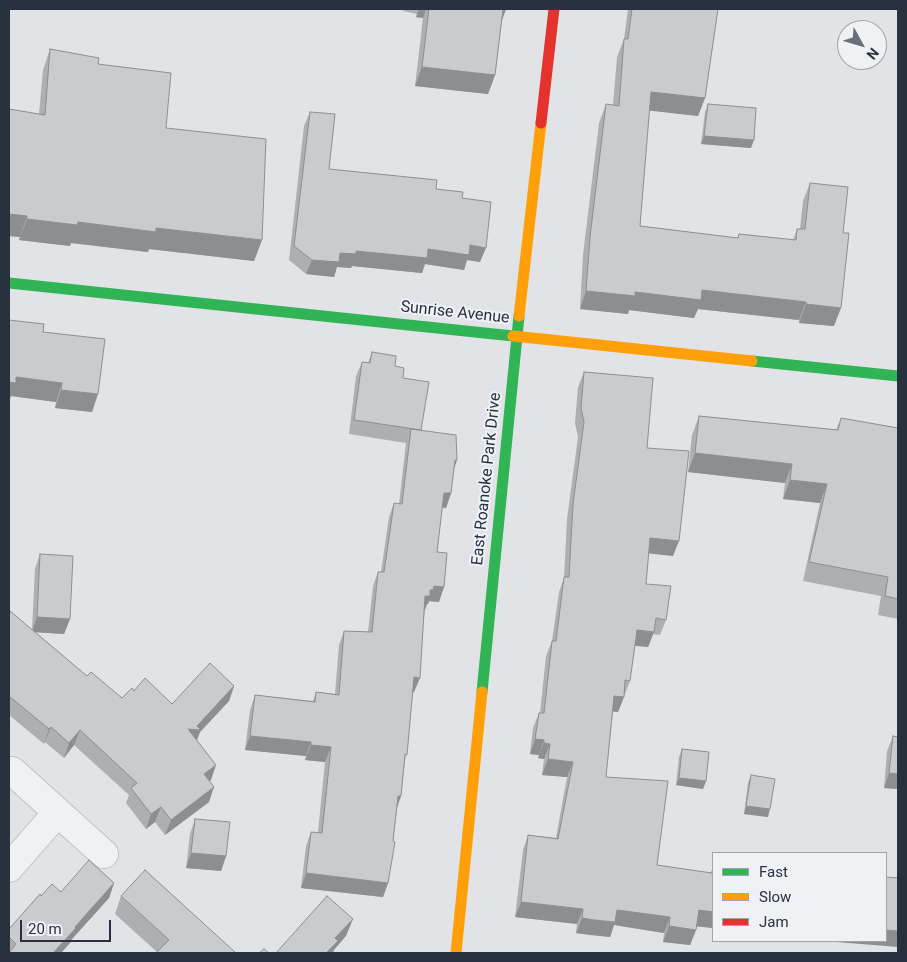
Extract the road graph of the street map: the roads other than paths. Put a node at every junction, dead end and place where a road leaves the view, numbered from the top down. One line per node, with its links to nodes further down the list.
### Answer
1 (554, 9): 3 (street, East Roanoke Park Drive)
2 (9, 283): 3 (street, Sunrise Avenue)
3 (517, 335): 4 (street, Sunrise Avenue); 9 (street, East Roanoke Park Drive)
4 (898, 376)
5 (12, 771): 6 (street)
6 (57, 813): 7 (street); 8 (street)
7 (104, 854)
8 (9, 868)
9 (456, 953)

